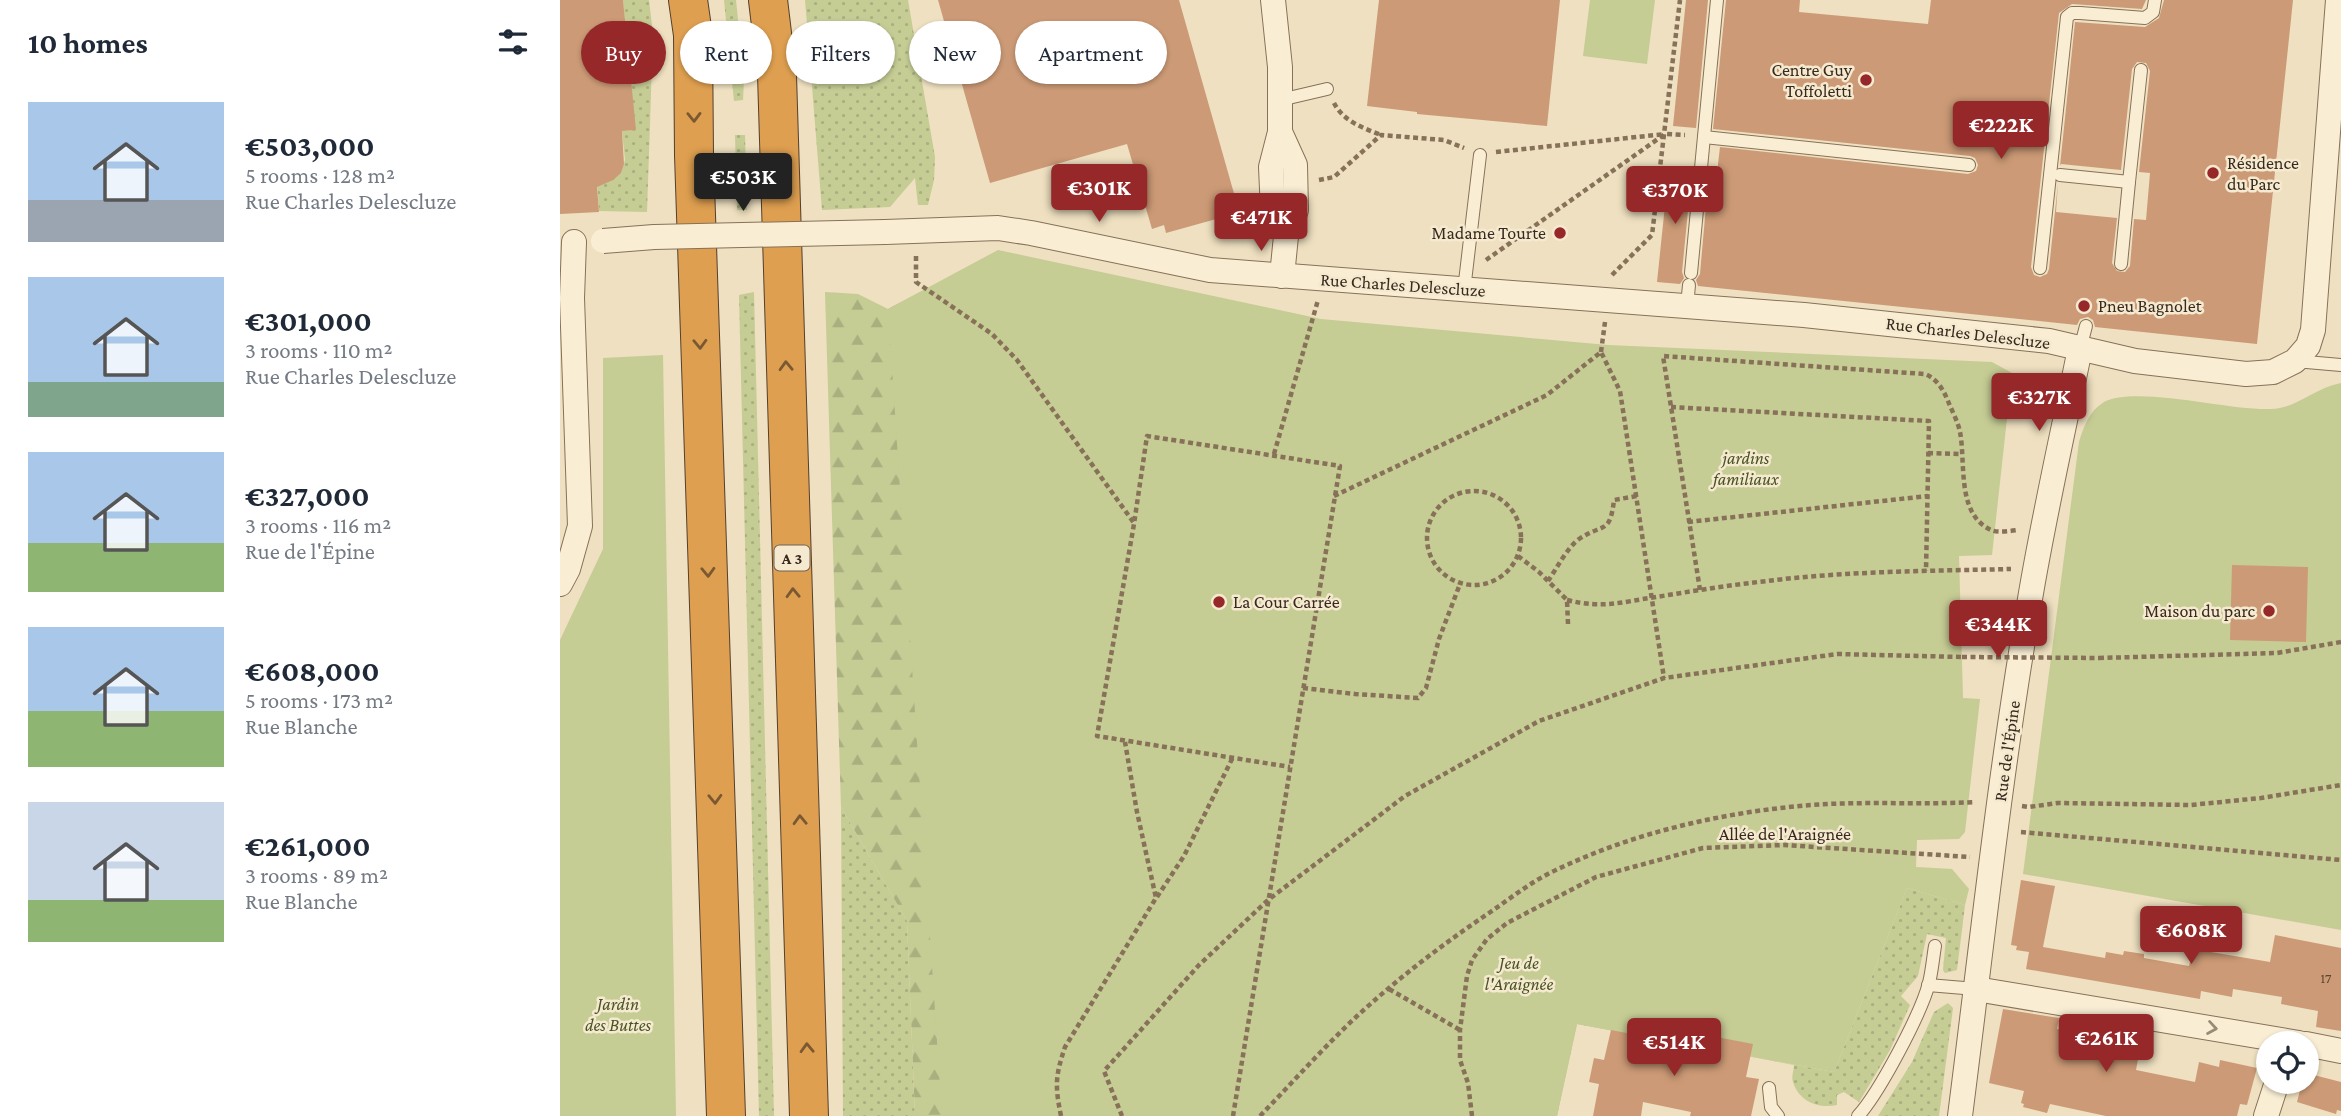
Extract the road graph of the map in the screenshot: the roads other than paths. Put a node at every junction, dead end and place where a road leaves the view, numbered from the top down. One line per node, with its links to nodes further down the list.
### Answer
1 (688, 0): 33 (highway, one-way to 33)
2 (768, 0): 34 (highway, A 3, one-way to 2)
3 (1273, 0): 9 (street)
4 (1717, 0): 10 (lane)
5 (2155, 0): 17 (lane)
6 (2338, 0): 22 (street)
7 (2141, 70): 14 (lane)
8 (1327, 89): 9 (lane)
9 (1280, 100): 18 (street)
10 (1704, 137): 12 (lane); 19 (lane)
11 (1480, 155): 20 (lane)
12 (1969, 165)
13 (2060, 175): 14 (lane)
14 (2129, 182): 16 (lane)
15 (567, 241): 18 (street, Rue Charles Delescluze, bridge); 24 (street)
16 (2121, 264)
17 (2040, 268)
18 (1282, 276): 20 (street, Rue Charles Delescluze)
19 (1689, 288): 20 (street, Rue Charles Delescluze); 21 (street, Rue Charles Delescluze)
20 (1464, 289)
21 (2083, 337): 22 (street, Rue Charles Delescluze); 27 (street, Rue de l'Épine)
22 (2295, 361): 23 (lane)
23 (2341, 365)
24 (560, 584)
25 (1934, 946): 26 (lane)
26 (1928, 985): 27 (lane); 36 (lane)
27 (1976, 989): 28 (street, one-way to 28); 37 (street, Rue de l'Épine)
28 (2256, 1036)
29 (2319, 1047): 30 (street)
30 (2341, 1051)
31 (1769, 1087): 35 (lane)
32 (2273, 1094): 38 (street)
33 (726, 1116)
34 (809, 1116)
35 (1778, 1116)
36 (1858, 1116)
37 (1960, 1116)
38 (2266, 1116)

